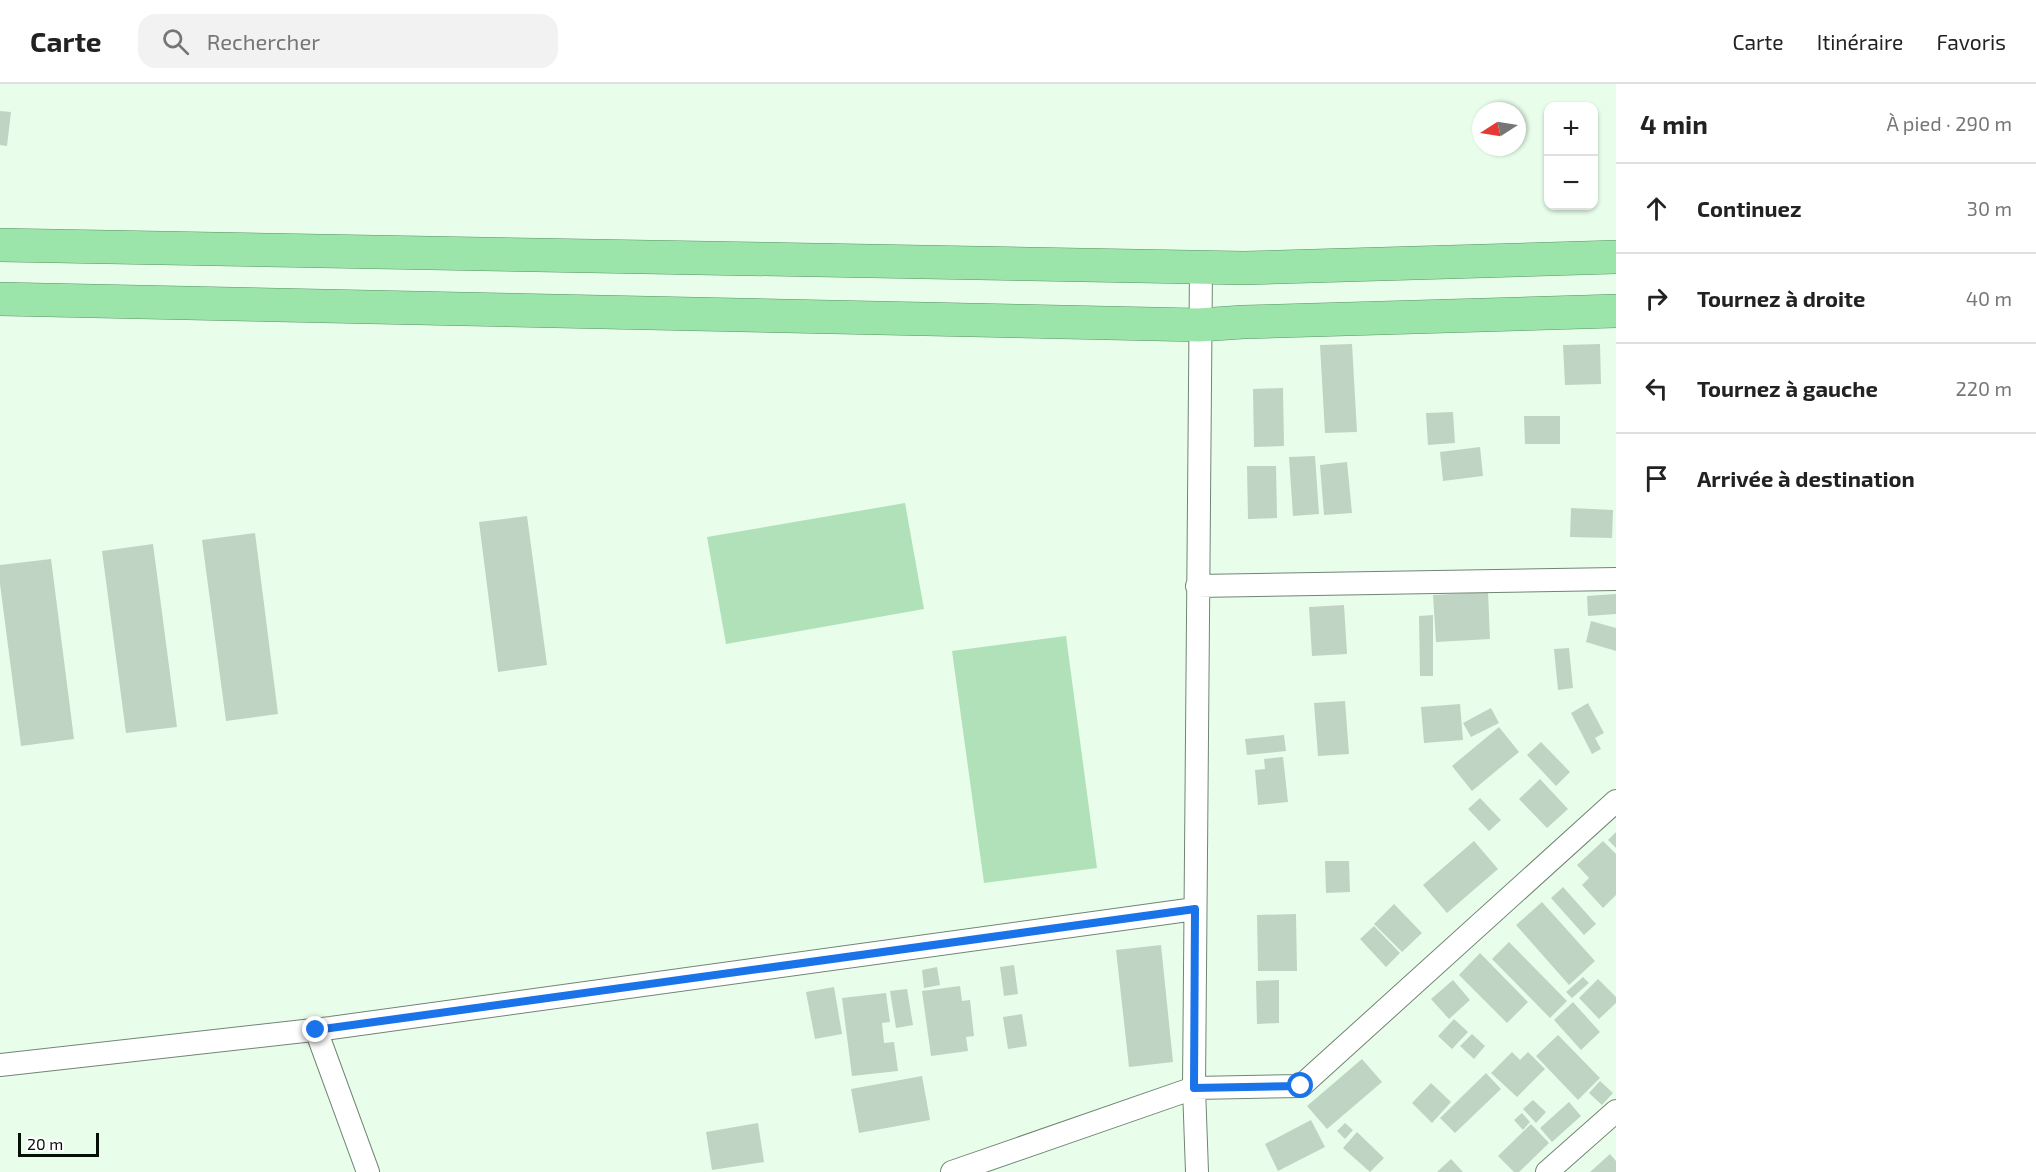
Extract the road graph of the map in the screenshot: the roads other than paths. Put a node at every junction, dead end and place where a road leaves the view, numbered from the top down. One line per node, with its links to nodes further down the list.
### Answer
1 (0, 245): 3 (highway)
2 (1616, 257): 3 (highway)
3 (1201, 267): 6 (street)
4 (0, 299): 6 (highway)
5 (1616, 311): 6 (highway)
6 (1199, 325): 8 (street)
7 (1616, 579): 8 (street)
8 (1197, 586): 10 (street)
9 (1616, 801): 13 (street)
10 (1195, 909): 11 (street); 13 (street)
11 (316, 1030): 12 (street); 15 (street)
12 (0, 1065)
13 (1194, 1088): 16 (street); 17 (street)
14 (1616, 1111): 18 (street)
15 (369, 1172)
16 (952, 1172)
17 (1197, 1172)
18 (1547, 1172)

